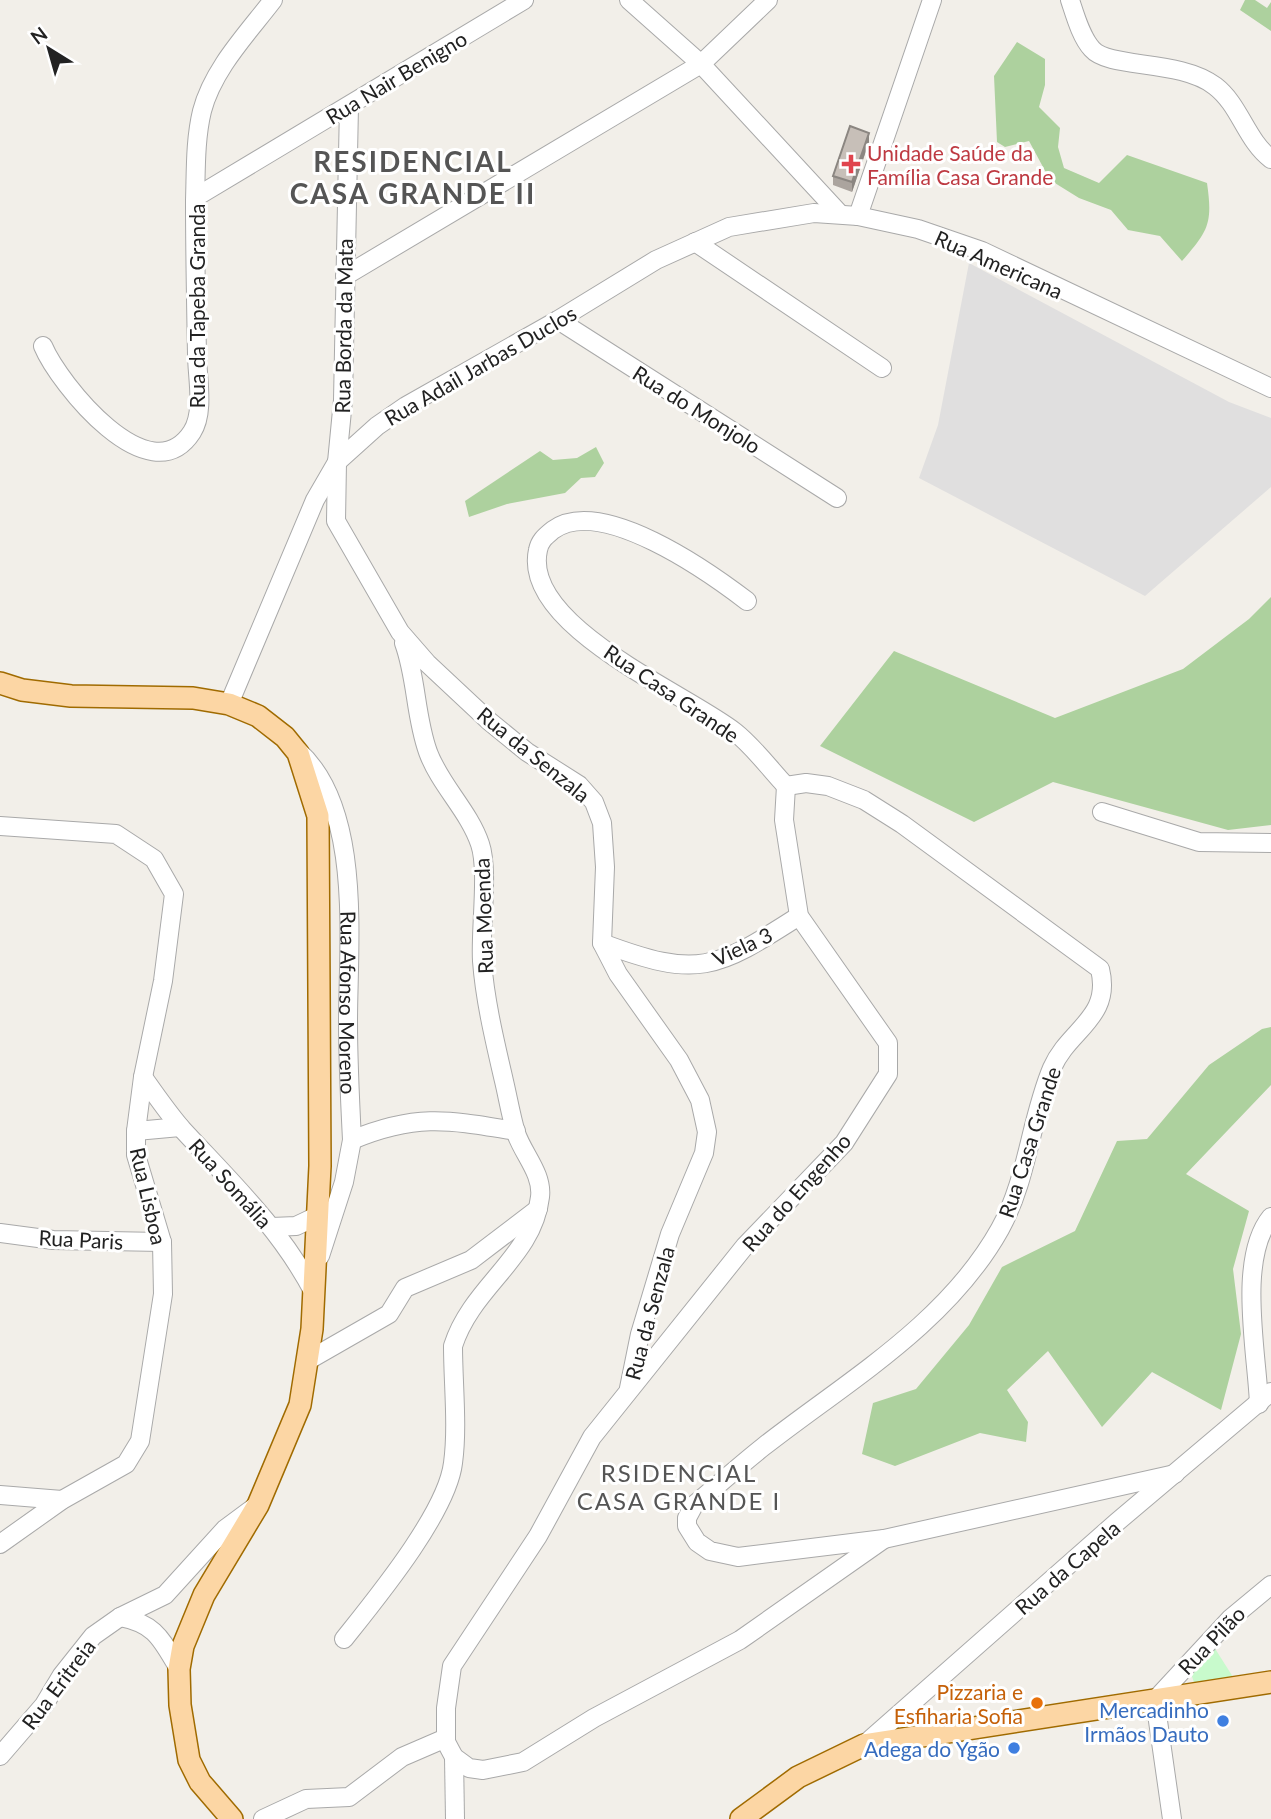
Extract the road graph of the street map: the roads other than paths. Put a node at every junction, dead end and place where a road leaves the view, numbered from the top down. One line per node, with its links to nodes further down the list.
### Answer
1 (273, 0): 10 (street, Rua da Tapeba Granda)
2 (524, 0): 8 (street, Rua Nair Benigno)
3 (629, 0): 7 (street)
4 (768, 0): 7 (street)
5 (932, 0): 11 (street)
6 (1070, 0): 9 (street)
7 (701, 64): 11 (street); 13 (street)
8 (349, 106): 10 (street, Rua Nair Benigno); 13 (street, Rua Borda da Mata)
9 (1271, 159)
10 (195, 197): 15 (street, Rua da Tapeba Granda)
11 (849, 215): 12 (street, Rua Adail Jarbas Duclos); 17 (street, Rua Americana)
12 (695, 242): 14 (street, Rua Adail Jarbas Duclos); 16 (street)
13 (345, 276): 18 (street, Rua Borda da Mata)
14 (558, 320): 18 (street, Rua Adail Jarbas Duclos); 19 (street, Rua do Monjolo)
15 (43, 346)
16 (882, 368)
17 (1271, 388)
18 (337, 462): 21 (street, Rua da Senzala); 23 (street, Rua Adail Jarbas Duclos)
19 (837, 498)
20 (747, 601): 25 (street, Rua Casa Grande)
21 (400, 632): 30 (street, Rua da Senzala); 34 (street, Rua Moenda)
22 (0, 683): 23 (main road, Rua Afonso Moreno)
23 (229, 704): 24 (main road, Rua Afonso Moreno)
24 (292, 746): 35 (street, Rua Afonso Moreno); 37 (main road, Rua Afonso Moreno)
25 (786, 786): 29 (street, Rua do Engenho); 51 (street, Rua Casa Grande)
26 (1102, 813): 28 (street)
27 (0, 826): 31 (street, Rua Lisboa)
28 (1271, 843)
29 (799, 916): 30 (street, Viela 3); 45 (street, Rua do Engenho)
30 (602, 943): 45 (street, Rua da Senzala)
31 (142, 1077): 32 (street, Rua Somália); 33 (street, Rua Lisboa)
32 (180, 1127): 33 (street); 39 (street, Rua Somália)
33 (136, 1131): 41 (street, Rua Lisboa)
34 (516, 1131): 35 (street); 36 (street, Rua Moenda)
35 (352, 1140): 42 (street, Rua Afonso Moreno)
36 (538, 1209): 44 (street); 55 (street)
37 (317, 1216): 39 (street); 42 (main road, Rua Afonso Moreno)
38 (1271, 1217): 46 (street)
39 (272, 1227): 43 (street, Rua Somália)
40 (0, 1233): 41 (street, Rua Paris)
41 (162, 1242): 49 (street, Rua Lisboa)
42 (315, 1269): 43 (main road, Rua Afonso Moreno)
43 (314, 1293): 44 (main road, Rua Afonso Moreno)
44 (307, 1361): 50 (main road, Rua Afonso Moreno)
45 (629, 1388): 59 (street, Rua da Senzala)
46 (1265, 1398): 47 (street, Rua da Capela)
47 (1175, 1474): 51 (street, Rua Casa Grande); 60 (street, Rua da Capela)
48 (0, 1495): 49 (street)
49 (62, 1500): 52 (street, Rua Lisboa)
50 (258, 1505): 54 (street); 56 (main road, Rua Afonso Moreno)
51 (884, 1539): 62 (street)
52 (0, 1544)
53 (1271, 1586): 58 (street, Rua Pilão)
54 (120, 1617): 56 (street); 61 (street, Rua Eritreia)
55 (344, 1639)
56 (179, 1669): 63 (main road, Rua Afonso Moreno)
57 (1271, 1682): 58 (main road)
58 (1155, 1700): 60 (main road); 67 (street)
59 (446, 1738): 62 (street, Rua da Senzala); 64 (street)
60 (864, 1745): 66 (main road)
61 (0, 1756)
62 (454, 1757): 65 (street)
63 (232, 1819)
64 (263, 1819)
65 (455, 1819)
66 (741, 1819)
67 (1172, 1819)

